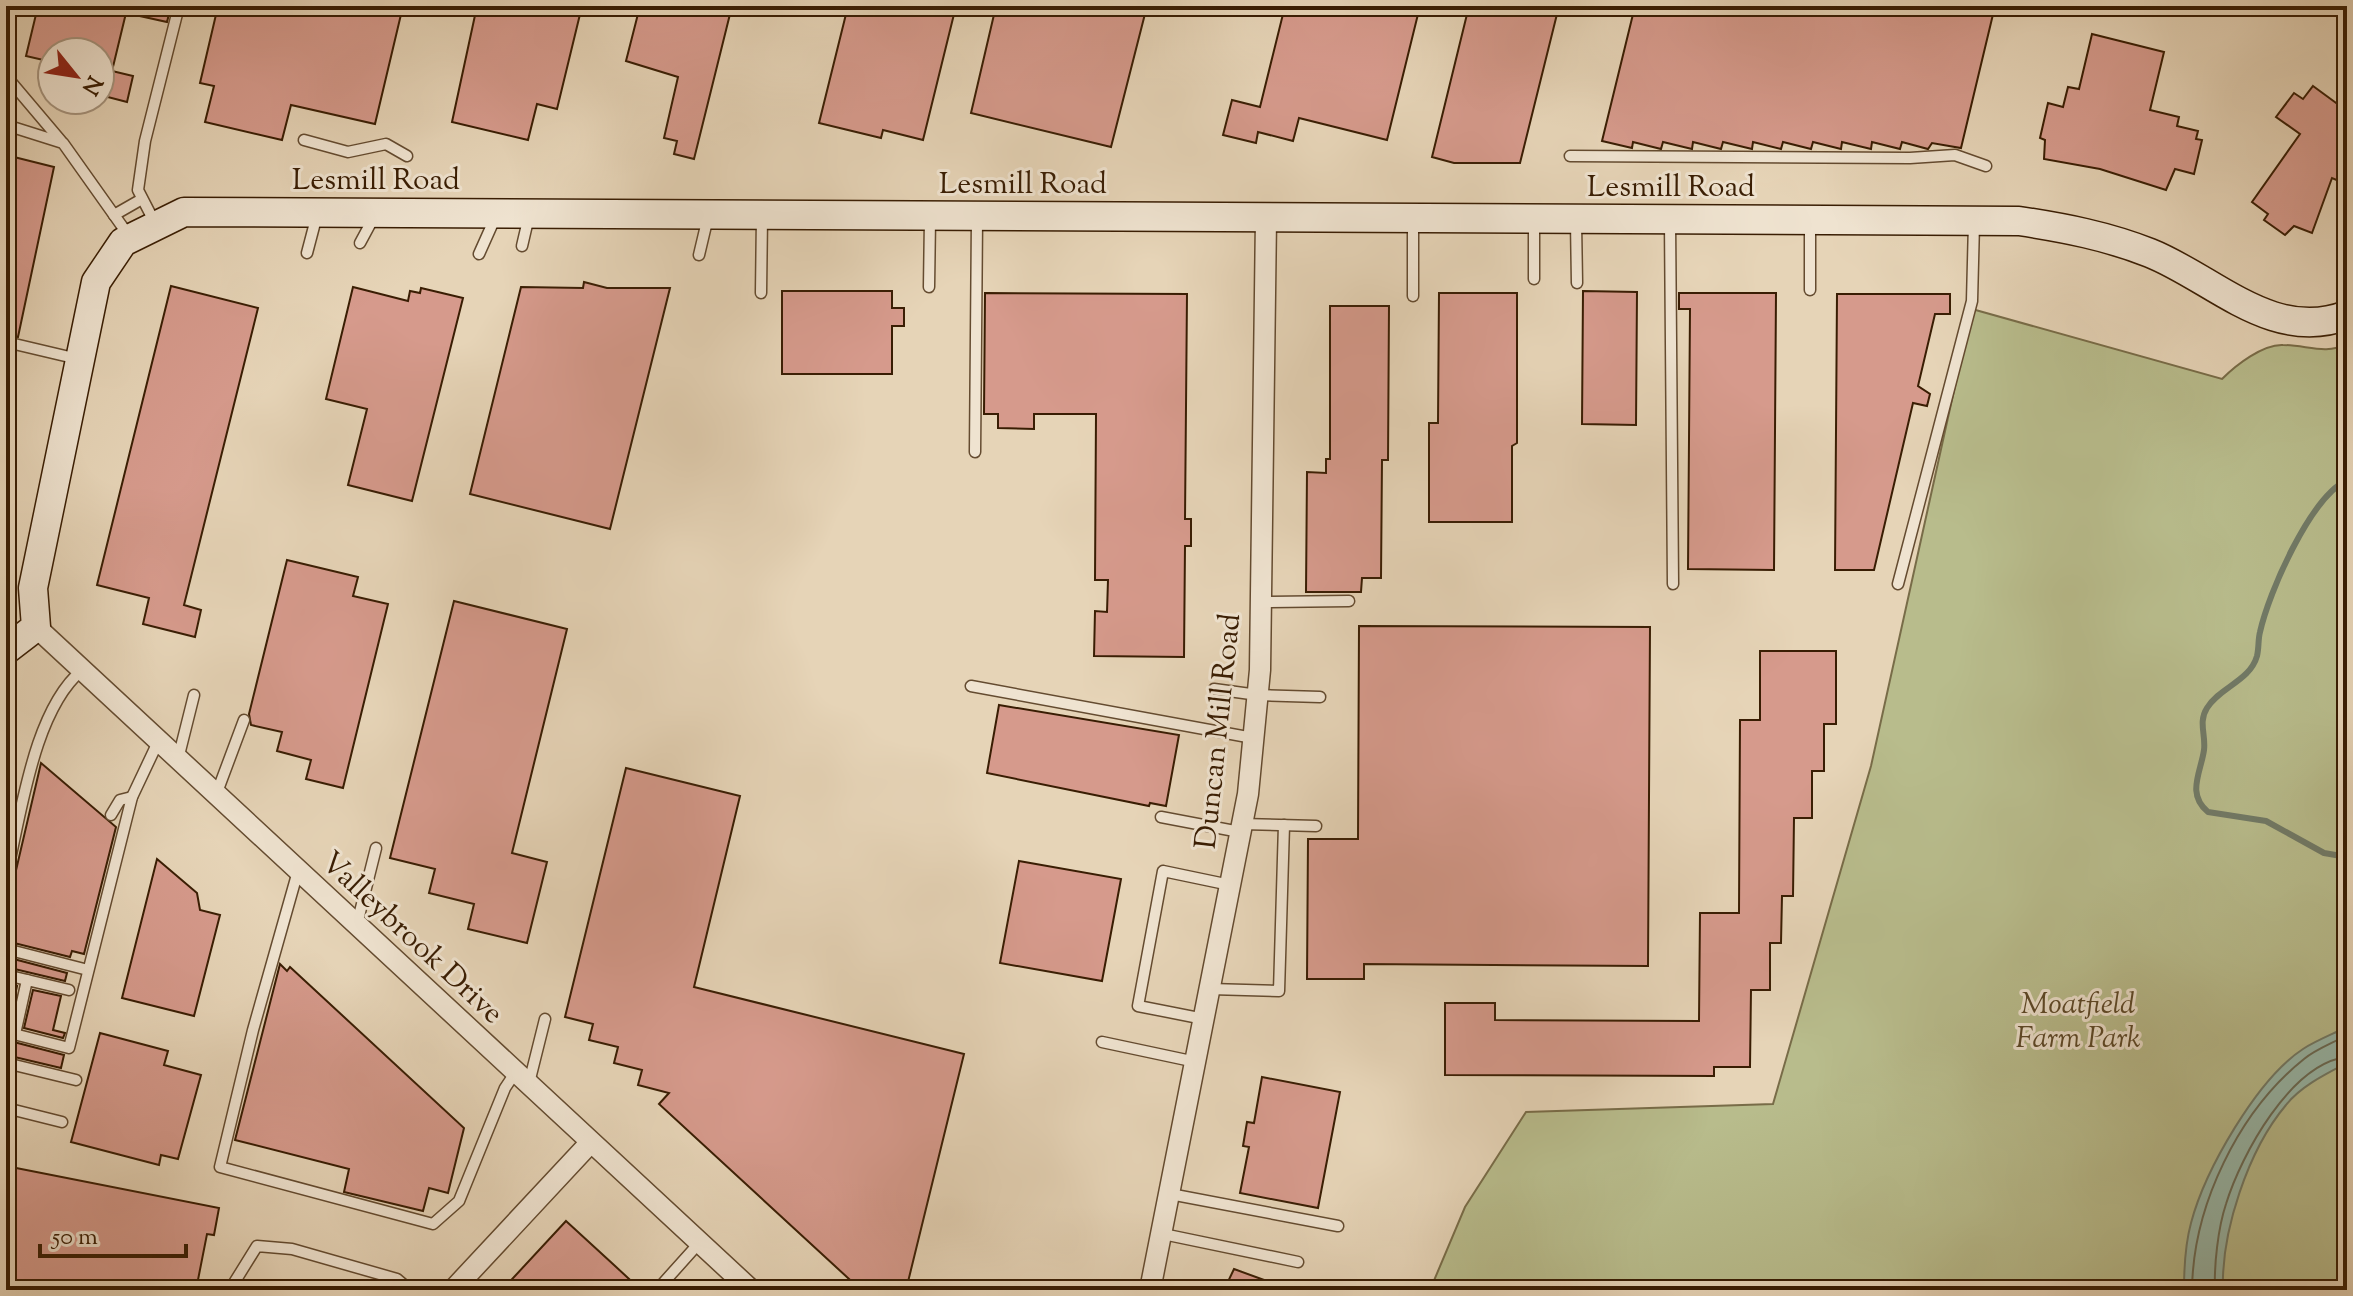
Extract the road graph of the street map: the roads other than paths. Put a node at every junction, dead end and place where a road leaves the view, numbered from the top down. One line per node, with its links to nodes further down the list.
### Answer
1 (179, 6): 9 (lane)
2 (6, 76): 5 (lane)
3 (6, 125): 5 (lane)
4 (304, 140): 6 (lane)
5 (63, 143): 26 (lane)
6 (407, 156)
7 (1570, 156): 8 (lane)
8 (1986, 166)
9 (142, 199): 25 (lane); 26 (lane)
10 (317, 213): 11 (street, Lesmill Road); 25 (street, Lesmill Road); 29 (lane)
11 (376, 213): 12 (street, Lesmill Road); 27 (lane)
12 (497, 214): 13 (street, Lesmill Road); 30 (lane)
13 (529, 214): 14 (street, Lesmill Road); 28 (lane)
14 (708, 215): 15 (street, Lesmill Road); 31 (lane)
15 (762, 216): 16 (street, Lesmill Road); 36 (lane)
16 (930, 217): 17 (street, Lesmill Road); 34 (lane)
17 (977, 217): 18 (street, Lesmill Road); 41 (lane)
18 (1266, 218): 19 (street, Lesmill Road); 45 (street, Duncan Mill Road)
19 (1413, 219): 20 (street, Lesmill Road); 37 (lane)
20 (1534, 220): 21 (street, Lesmill Road); 32 (lane)
21 (1576, 220): 22 (street, Lesmill Road); 33 (lane)
22 (1670, 220): 23 (street, Lesmill Road); 42 (lane)
23 (1810, 221): 24 (street, Lesmill Road); 35 (lane)
24 (1974, 222): 38 (street, Lesmill Road); 43 (lane)
25 (156, 224): 26 (street, Lesmill Road)
26 (122, 226): 40 (street, Lesmill Road)
27 (360, 243)
28 (522, 246)
29 (307, 253)
30 (479, 254)
31 (699, 255)
32 (1534, 279)
33 (1577, 283)
34 (929, 287)
35 (1810, 290)
36 (761, 293)
37 (1413, 296)
38 (2347, 315)
39 (6, 342): 40 (lane)
40 (80, 359): 46 (street, Lesmill Road)
41 (975, 452)
42 (1673, 584)
43 (1898, 584)
44 (1349, 601): 45 (lane)
45 (1261, 602): 52 (street, Duncan Mill Road)
46 (36, 627): 47 (street); 48 (street, Valleybrook Drive)
47 (6, 650)
48 (82, 670): 56 (street, Valleybrook Drive); 67 (lane)
49 (971, 686): 55 (lane)
50 (1214, 689): 52 (lane)
51 (194, 695): 57 (lane)
52 (1258, 695): 53 (lane); 55 (street, Duncan Mill Road)
53 (1320, 697)
54 (244, 720): 58 (lane)
55 (1253, 738): 64 (street, Duncan Mill Road)
56 (158, 742): 57 (street, Valleybrook Drive); 59 (lane)
57 (178, 760): 58 (street, Valleybrook Drive)
58 (216, 795): 66 (street, Valleybrook Drive)
59 (132, 797): 60 (lane); 71 (lane)
60 (111, 815)
61 (1161, 817): 64 (lane)
62 (1284, 825): 63 (lane); 64 (lane); 74 (lane)
63 (1316, 826)
64 (1241, 828): 68 (street, Duncan Mill Road)
65 (376, 848): 69 (lane)
66 (298, 871): 69 (street, Valleybrook Drive); 82 (lane)
67 (6, 877)
68 (1230, 885): 74 (street, Duncan Mill Road); 77 (lane)
69 (357, 926): 82 (street, Valleybrook Drive)
70 (6, 949): 71 (lane)
71 (88, 970): 78 (lane)
72 (6, 975): 73 (lane)
73 (27, 980): 75 (lane); 78 (lane)
74 (1210, 989): 77 (street, Duncan Mill Road)
75 (69, 990)
76 (545, 1019): 82 (lane)
77 (1204, 1019): 80 (street, Duncan Mill Road)
78 (10, 1033)
79 (1102, 1042): 80 (lane)
80 (1196, 1062): 87 (street, Duncan Mill Road)
81 (6, 1063): 83 (lane)
82 (522, 1079): 86 (street, Valleybrook Drive)
83 (76, 1080)
84 (6, 1108): 85 (lane)
85 (62, 1122)
86 (590, 1143): 90 (street, Valleybrook Drive); 94 (street)
87 (1170, 1194): 88 (lane); 89 (street, Duncan Mill Road)
88 (1338, 1226)
89 (1163, 1234): 91 (lane); 97 (street, Duncan Mill Road)
90 (700, 1242): 95 (lane); 96 (street, Valleybrook Drive)
91 (1298, 1262)
92 (236, 1290): 93 (lane)
93 (410, 1290)
94 (453, 1290)
95 (657, 1290)
96 (751, 1290)
97 (1150, 1290)

